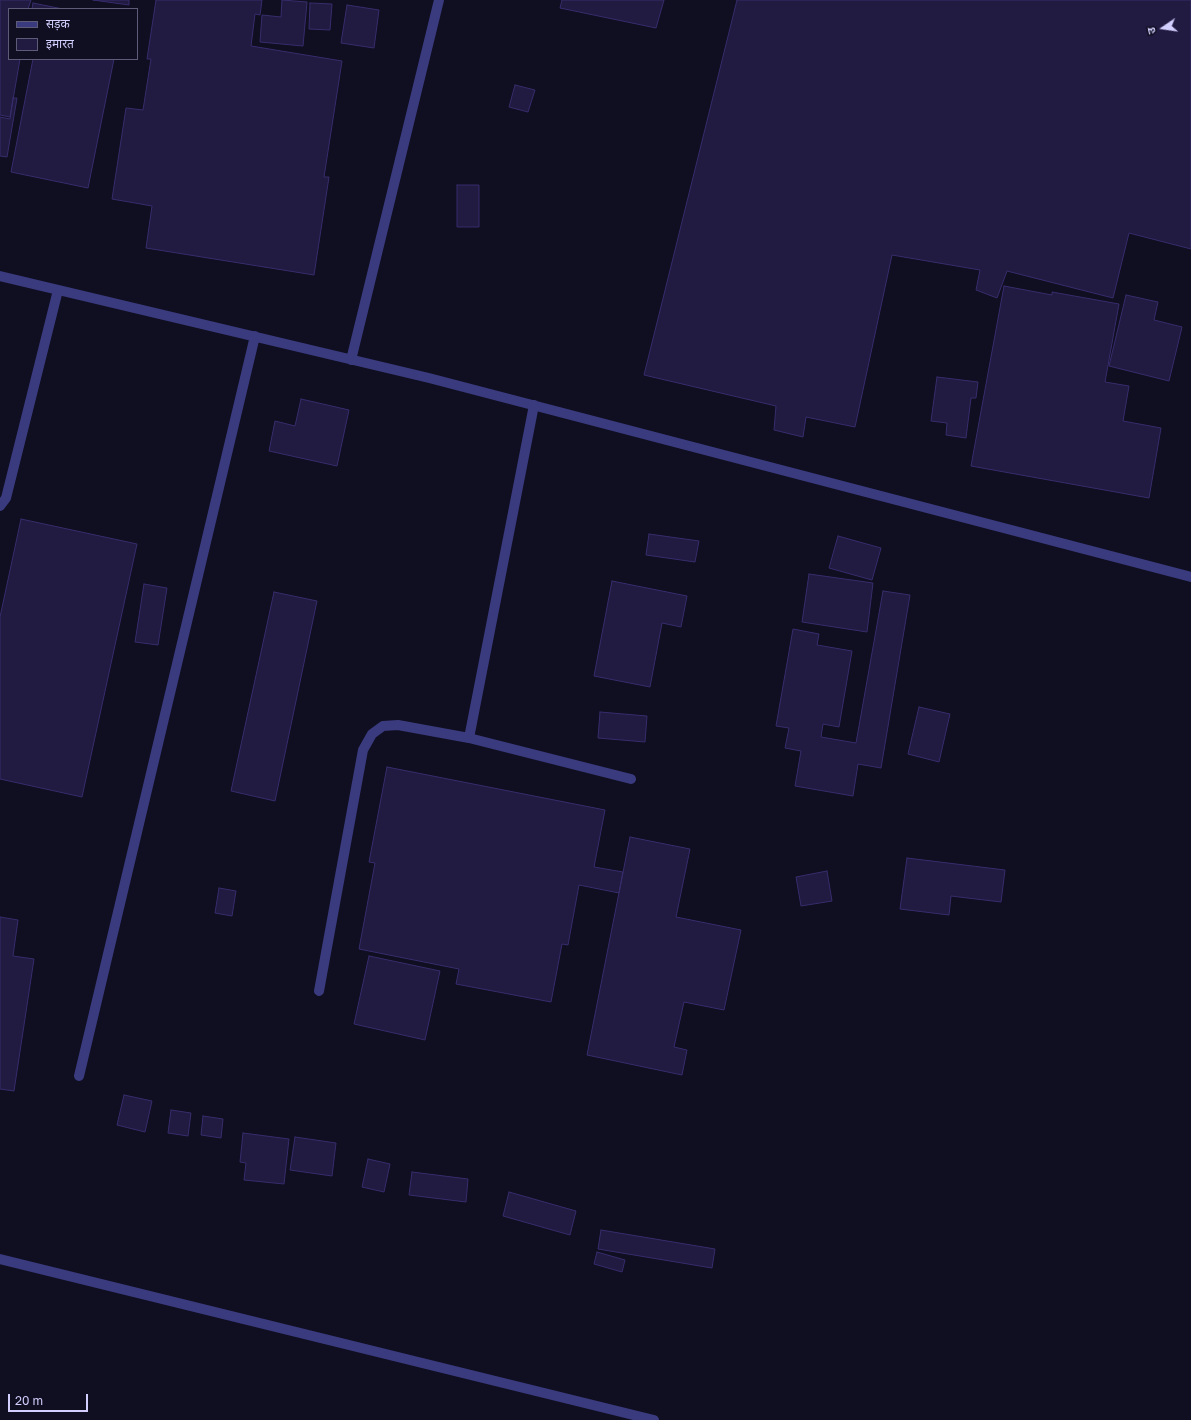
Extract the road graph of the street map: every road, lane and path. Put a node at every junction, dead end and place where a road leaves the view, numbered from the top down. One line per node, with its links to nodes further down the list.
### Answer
1 (439, 0): 5 (street)
2 (0, 276): 3 (street)
3 (58, 290): 4 (street); 7 (street)
4 (255, 336): 5 (street); 12 (street)
5 (351, 360): 6 (street)
6 (534, 406): 8 (street); 9 (street)
7 (0, 506)
8 (1191, 577)
9 (469, 738): 10 (street); 11 (street)
10 (631, 779)
11 (318, 991)
12 (79, 1076)
13 (0, 1259): 14 (street)
14 (654, 1420)

